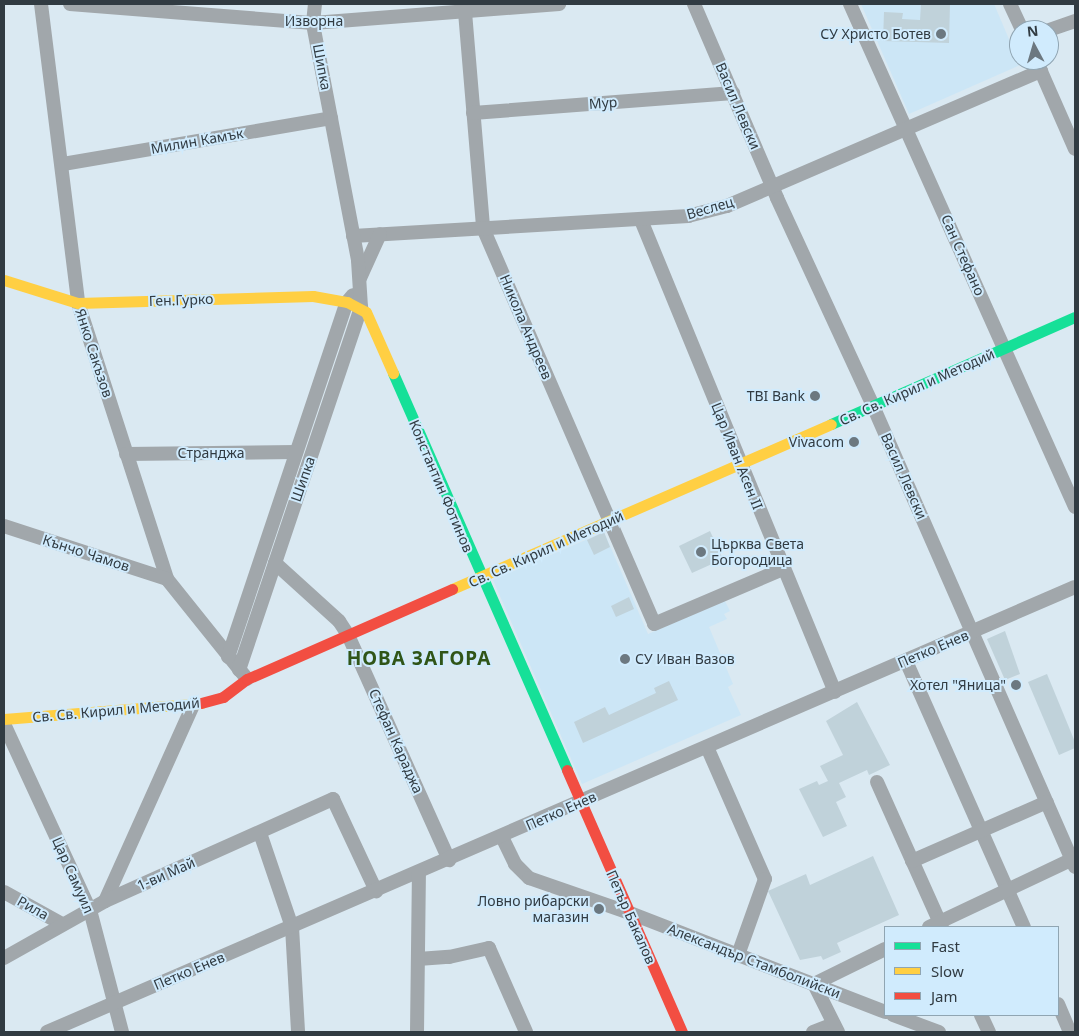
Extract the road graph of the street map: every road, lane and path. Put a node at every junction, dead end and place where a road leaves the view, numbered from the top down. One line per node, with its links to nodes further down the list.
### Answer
1 (41, 4): 21 (street, Янко Сакъзов)
2 (70, 4): 8 (street, Изворна)
3 (316, 4): 12 (street, Шипка)
4 (559, 4): 9 (street, Изворна)
5 (694, 4): 16 (street, Васил Левски)
6 (850, 4): 19 (street, Сан Стефано)
7 (1010, 4): 10 (street)
8 (202, 10): 12 (street, Изворна)
9 (465, 12): 12 (street, Изворна); 17 (street, Никола Андреев)
10 (1017, 20)
11 (1075, 21): 13 (street)
12 (313, 23): 18 (street, Шипка)
13 (1059, 27)
14 (1028, 70): 19 (street, Веслец)
15 (1040, 70): 20 (street)
16 (733, 93): 17 (street, Мур); 22 (street, Васил Левски)
17 (473, 113): 24 (street, Никола Андреев)
18 (331, 118): 21 (street, Милин Камък); 26 (street, Шипка)
19 (906, 128): 22 (street, Веслец); 33 (street, Сан Стефано)
20 (1075, 150)
21 (63, 164): 30 (street, Янко Сакъзов)
22 (772, 186): 23 (street, Веслец); 34 (street, Васил Левски)
23 (641, 220): 24 (street, Веслец); 37 (street, Цар Иван Асен II)
24 (483, 228): 25 (street, Веслец); 39 (street, Никола Андреев)
25 (380, 234): 26 (street, Веслец); 28 (street)
26 (354, 236): 28 (street, Шипка)
27 (4, 280): 30 (street, Ген.Гурко)
28 (358, 285): 29 (street, Шипка); 31 (street, Шипка)
29 (347, 302): 30 (street, Ген.Гурко); 31 (street, Ген.Гурко); 35 (street, Шипка)
30 (78, 303): 36 (street, Янко Сакъзов)
31 (361, 307): 41 (street, Шипка); 43 (street, Константин Фотинов)
32 (1075, 317): 33 (street, Св. Св. Кирил и Методий)
33 (1005, 348): 34 (street, Св. Св. Кирил и Методий); 38 (street, Сан Стефано)
34 (873, 406): 37 (street, Св. Св. Кирил и Методий); 46 (street, Васил Левски)
35 (296, 452): 36 (street, Странджа); 48 (street, Шипка)
36 (126, 454): 44 (street, Янко Сакъзов)
37 (740, 464): 39 (street, Св. Св. Кирил и Методий); 42 (street, Цар Иван Асен II)
38 (1075, 507)
39 (610, 521): 42 (street, Никола Андреев); 43 (street, Св. Св. Кирил и Методий)
40 (4, 526): 44 (street, Кънчо Чамов)
41 (275, 564): 47 (street, Стефан Караджа); 50 (street, Шипка)
42 (783, 570): 51 (street, Цар Иван Асен II)
43 (480, 578): 47 (street, Св. Св. Кирил и Методий); 57 (street, Константин Фотинов)
44 (168, 579): 48 (street, Янко Сакъзов)
45 (1075, 587): 46 (street, Петко Енев)
46 (972, 632): 49 (street, Петко Енев); 58 (street, Васил Левски)
47 (348, 635): 50 (street, Св. Св. Кирил и Методий); 62 (street, Стефан Караджа)
48 (228, 656): 50 (street, Янко Сакъзов)
49 (906, 661): 51 (street, Петко Енев); 59 (street)
50 (243, 675): 52 (street, Св. Св. Кирил и Методий)
51 (835, 692): 55 (street, Петко Енев)
52 (193, 705): 53 (street, Св. Св. Кирил и Методий); 69 (street)
53 (4, 720)
54 (4, 724): 70 (street, Цар Самуил)
55 (708, 747): 57 (street, Петко Енев); 77 (street)
56 (877, 782): 63 (street)
57 (581, 802): 61 (street, Петко Енев); 71 (street, Петър Бакалов)
58 (1047, 802): 59 (street); 64 (street, Васил Левски)
59 (981, 831): 63 (street); 66 (street)
60 (260, 833): 67 (street, 1-ви Май); 69 (street, 1-ви Май); 75 (street)
61 (502, 837): 62 (street, Петко Енев); 71 (street, Александър Стамболийски)
62 (448, 860): 65 (street, Петко Енев)
63 (912, 861): 73 (street)
64 (1074, 862): 66 (street)
65 (419, 872): 67 (street, Петко Енев); 79 (street)
66 (1007, 890): 73 (street); 74 (street)
67 (376, 891): 75 (street, Петко Енев)
68 (4, 892): 72 (street, Рила)
69 (105, 901): 70 (street, 1-ви Май)
70 (90, 910): 72 (street, 1-ви Май); 81 (street, Цар Самуил)
71 (630, 913): 77 (street, Александър Стамболийски); 92 (street, Петър Бакалов)
72 (62, 924): 78 (street, 1-ви Май)
73 (937, 925)
74 (1024, 926)
75 (292, 927): 81 (street, Петко Енев); 89 (street)
76 (884, 949): 80 (street)
77 (738, 955): 80 (street, Александър Стамболийски)
78 (4, 958)
79 (418, 959): 90 (street); 91 (street)
80 (814, 984): 83 (street, Александър Стамболийски); 86 (street)
81 (114, 1003): 87 (street, Петко Енев); 88 (street, Цар Самуил)
82 (1059, 1006): 96 (street)
83 (884, 1012)
84 (896, 1016): 94 (street)
85 (982, 1016): 95 (street)
86 (836, 1028): 93 (street)
87 (46, 1032)
88 (122, 1032)
89 (298, 1032)
90 (418, 1032)
91 (526, 1032)
92 (682, 1032)
93 (813, 1032)
94 (939, 1032)
95 (989, 1032)
96 (1070, 1032)

